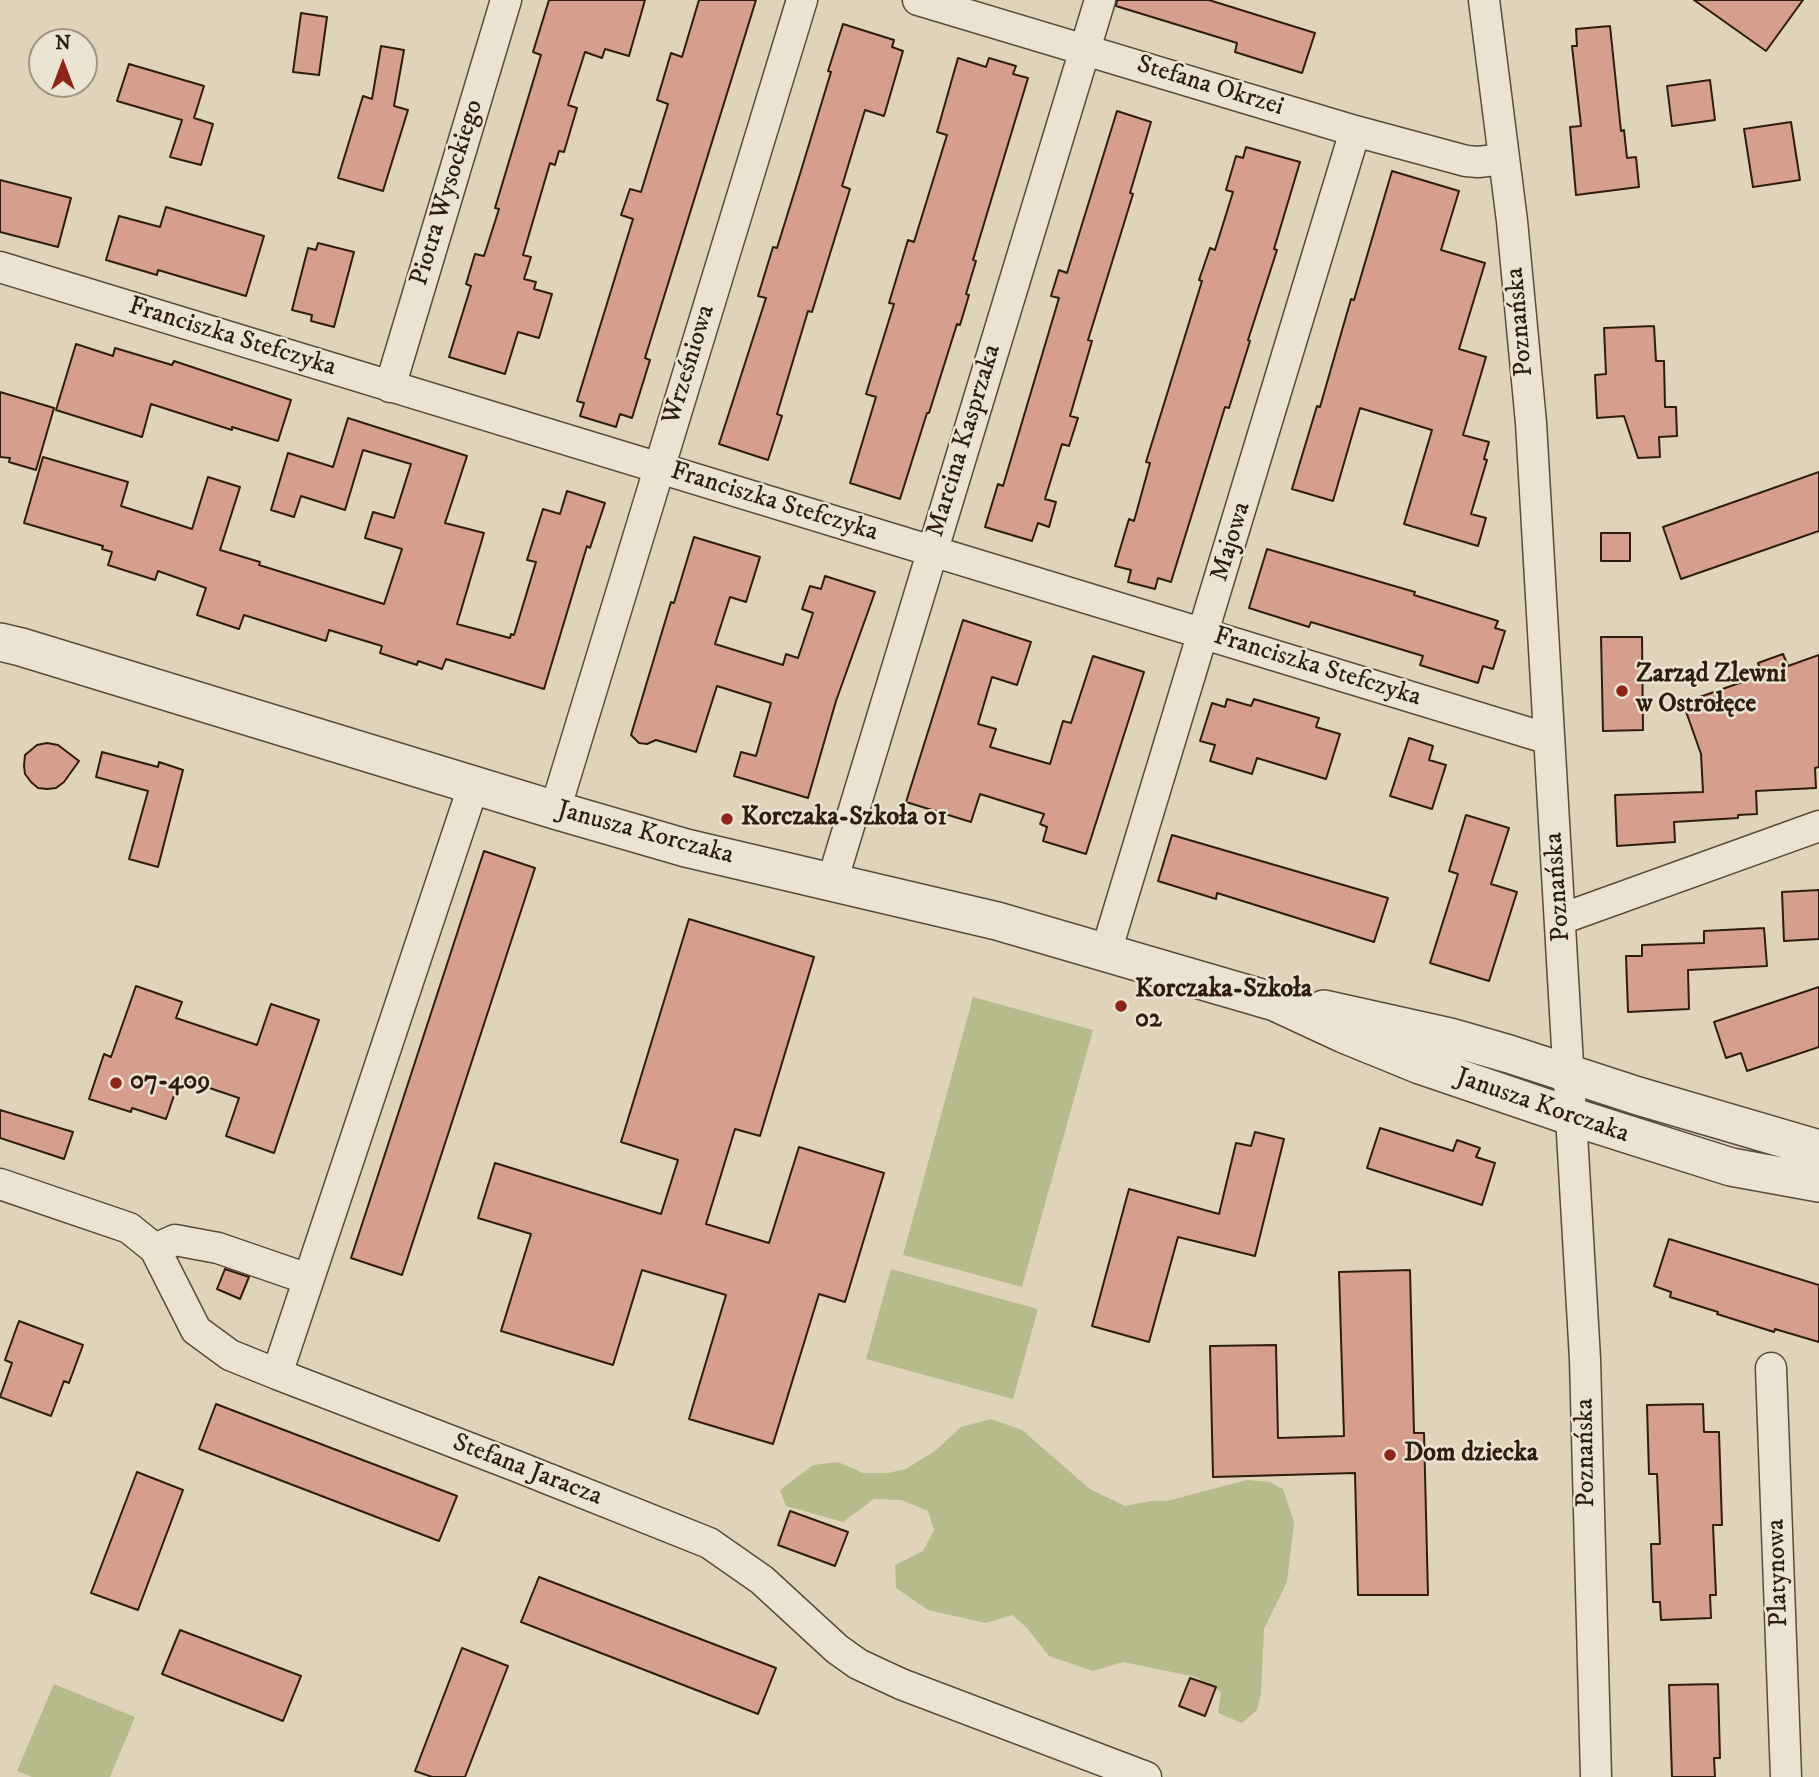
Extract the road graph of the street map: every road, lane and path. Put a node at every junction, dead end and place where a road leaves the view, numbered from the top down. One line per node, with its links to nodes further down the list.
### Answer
1 (506, 0): 10 (street, Piotra Wysockiego)
2 (802, 0): 11 (street, Wrześniowa)
3 (918, 0): 6 (street, Stefana Okrzei)
4 (1100, 0): 6 (street, Marcina Kasprzaka)
5 (1484, 0): 8 (street, Poznańska)
6 (1084, 49): 7 (street, Stefana Okrzei); 12 (street, Marcina Kasprzaka)
7 (1355, 131): 8 (street, Stefana Okrzei); 13 (street, Majowa)
8 (1504, 159): 15 (street, Poznańska)
9 (0, 267): 10 (street, Franciszka Stefczyka)
10 (390, 387): 11 (street, Franciszka Stefczyka)
11 (658, 468): 12 (street, Franciszka Stefczyka); 17 (street, Wrześniowa)
12 (932, 551): 13 (street, Franciszka Stefczyka); 19 (street, Marcina Kasprzaka)
13 (1204, 633): 15 (street, Franciszka Stefczyka); 21 (street, Majowa)
14 (7, 641): 16 (street, Janusza Korczaka)
15 (1549, 739): 20 (street, Poznańska)
16 (474, 784): 17 (street, Janusza Korczaka); 29 (street)
17 (555, 810): 19 (street, Janusza Korczaka)
18 (1819, 826): 20 (street)
19 (832, 882): 21 (street, Janusza Korczaka)
20 (1561, 919): 23 (street, Poznańska)
21 (1106, 952): 22 (street, Janusza Korczaka)
22 (1275, 1002): 23 (street, Janusza Korczaka); 24 (street, Janusza Korczaka)
23 (1568, 1073): 24 (street, Poznańska); 25 (street, Janusza Korczaka)
24 (1570, 1116): 26 (street, Janusza Korczaka); 33 (street, Poznańska)
25 (1819, 1149)
26 (1819, 1183)
27 (0, 1184): 28 (street)
28 (155, 1249): 29 (street); 31 (street, Stefana Jaracza)
29 (308, 1279): 31 (street)
30 (1771, 1368): 34 (street, Platynowa)
31 (278, 1374): 32 (street, Stefana Jaracza)
32 (1146, 1777)
33 (1596, 1777)
34 (1786, 1777)

